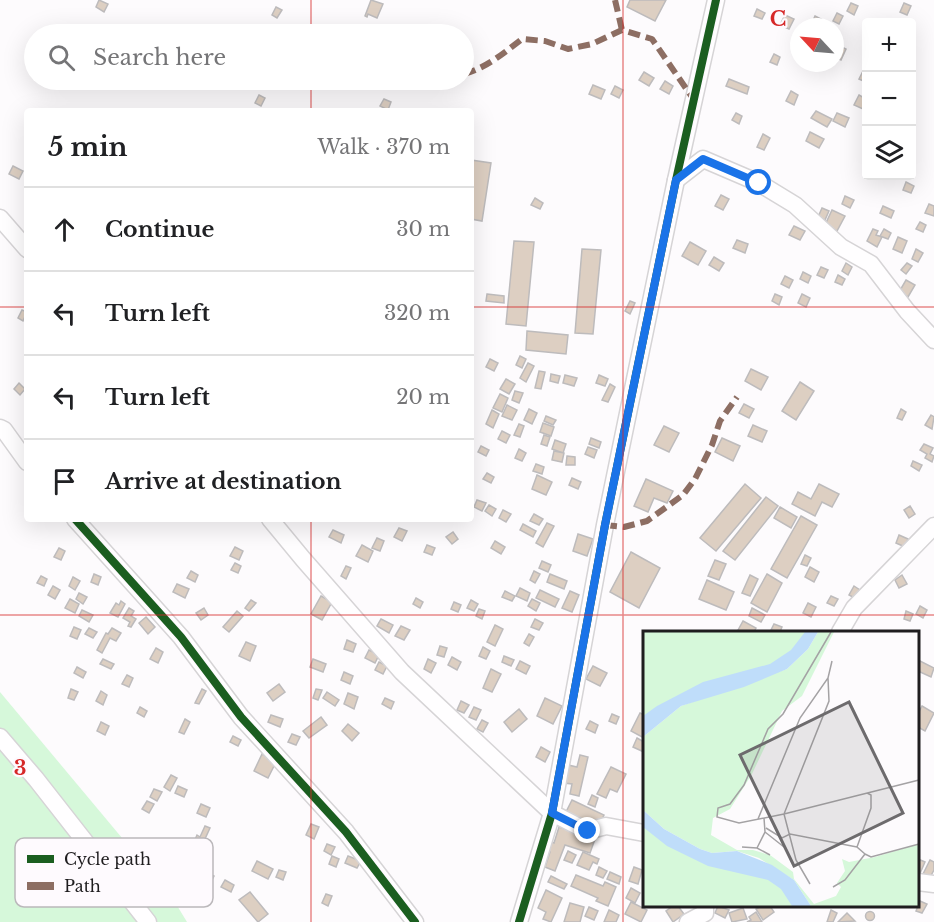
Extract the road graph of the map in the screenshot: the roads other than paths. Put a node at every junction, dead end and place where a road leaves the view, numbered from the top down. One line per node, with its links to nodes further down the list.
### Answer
1 (716, 0): 2 (street)
2 (676, 180): 5 (street); 13 (street)
3 (0, 218): 4 (street)
4 (24, 246)
5 (934, 340)
6 (0, 428): 7 (street)
7 (24, 458)
8 (78, 522): 21 (street)
9 (273, 522): 13 (street)
10 (934, 526): 11 (street)
11 (841, 631)
12 (0, 737): 15 (street)
13 (552, 813): 14 (street); 22 (street)
14 (643, 833)
15 (82, 838)
16 (919, 882): 17 (street)
17 (934, 884)
18 (136, 907): 20 (street)
19 (705, 907): 23 (street)
20 (148, 922)
21 (416, 922)
22 (519, 922)
23 (688, 922)

